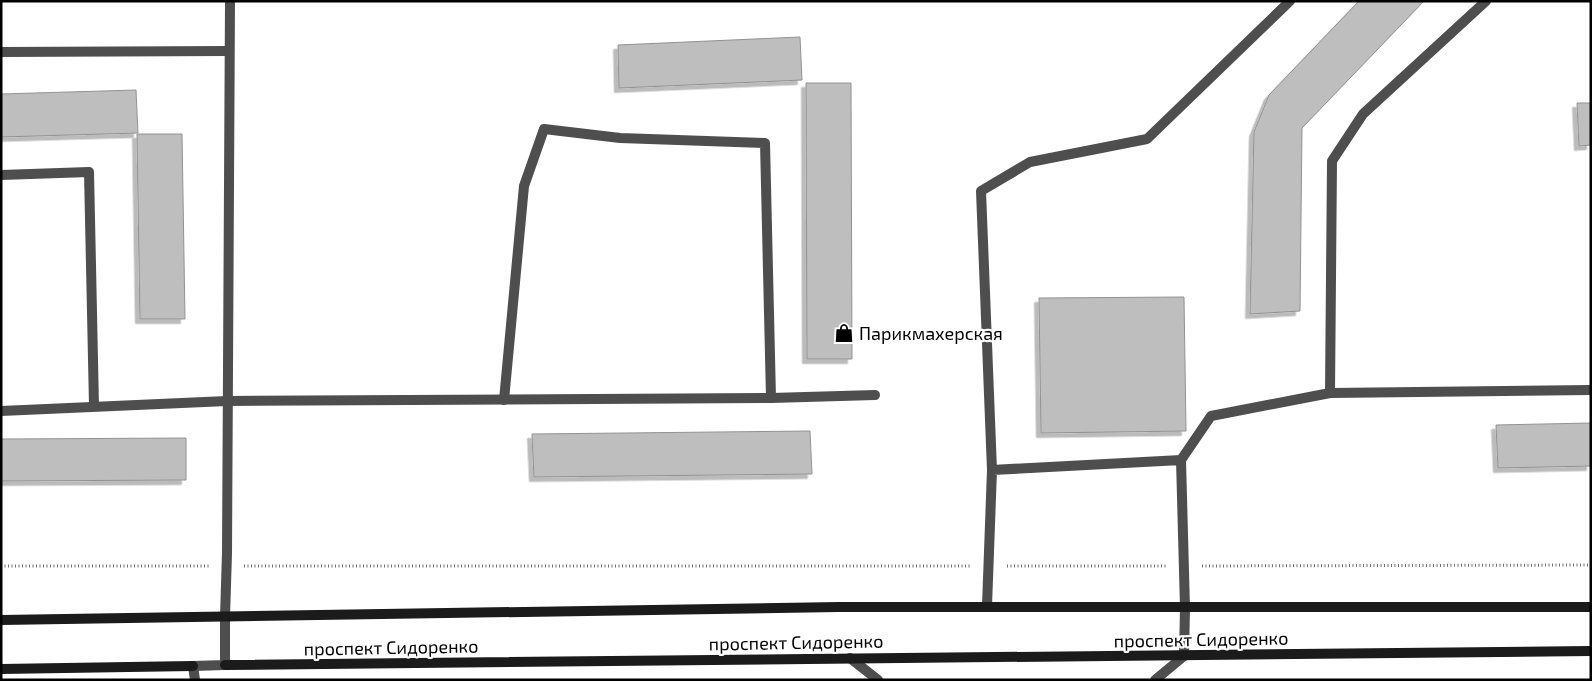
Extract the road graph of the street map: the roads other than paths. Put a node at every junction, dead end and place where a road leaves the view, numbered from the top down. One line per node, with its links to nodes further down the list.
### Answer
1 (230, 1): 5 (street)
2 (1290, 1): 16 (street)
3 (1486, 1): 8 (street)
4 (1, 52): 5 (street)
5 (229, 52): 12 (street)
6 (1, 175): 13 (street)
7 (1591, 390): 8 (street)
8 (1330, 393): 15 (street)
9 (875, 395): 10 (street)
10 (771, 398): 11 (street); 11 (street)
11 (504, 400): 12 (street)
12 (227, 401): 13 (street); 20 (street)
13 (94, 406): 14 (street)
14 (1, 411)
15 (1181, 460): 16 (street); 19 (street)
16 (992, 470): 17 (street)
17 (987, 606): 19 (main road, проспект Сидоренко); 20 (main road, проспект Сидоренко)
18 (1591, 607): 19 (main road, проспект Сидоренко)
19 (1185, 608): 23 (street)
20 (225, 617): 21 (main road, проспект Сидоренко); 25 (street)
21 (1, 620)
22 (1591, 651): 23 (main road, проспект Сидоренко)
23 (1184, 656): 24 (main road, проспект Сидоренко); 30 (street)
24 (850, 658): 25 (main road, проспект Сидоренко); 29 (street)
25 (225, 665): 26 (street, проспект Сидоренко)
26 (193, 666): 27 (main road, проспект Сидоренко); 28 (street)
27 (1, 669)
28 (195, 680)
29 (878, 680)
30 (1155, 680)

